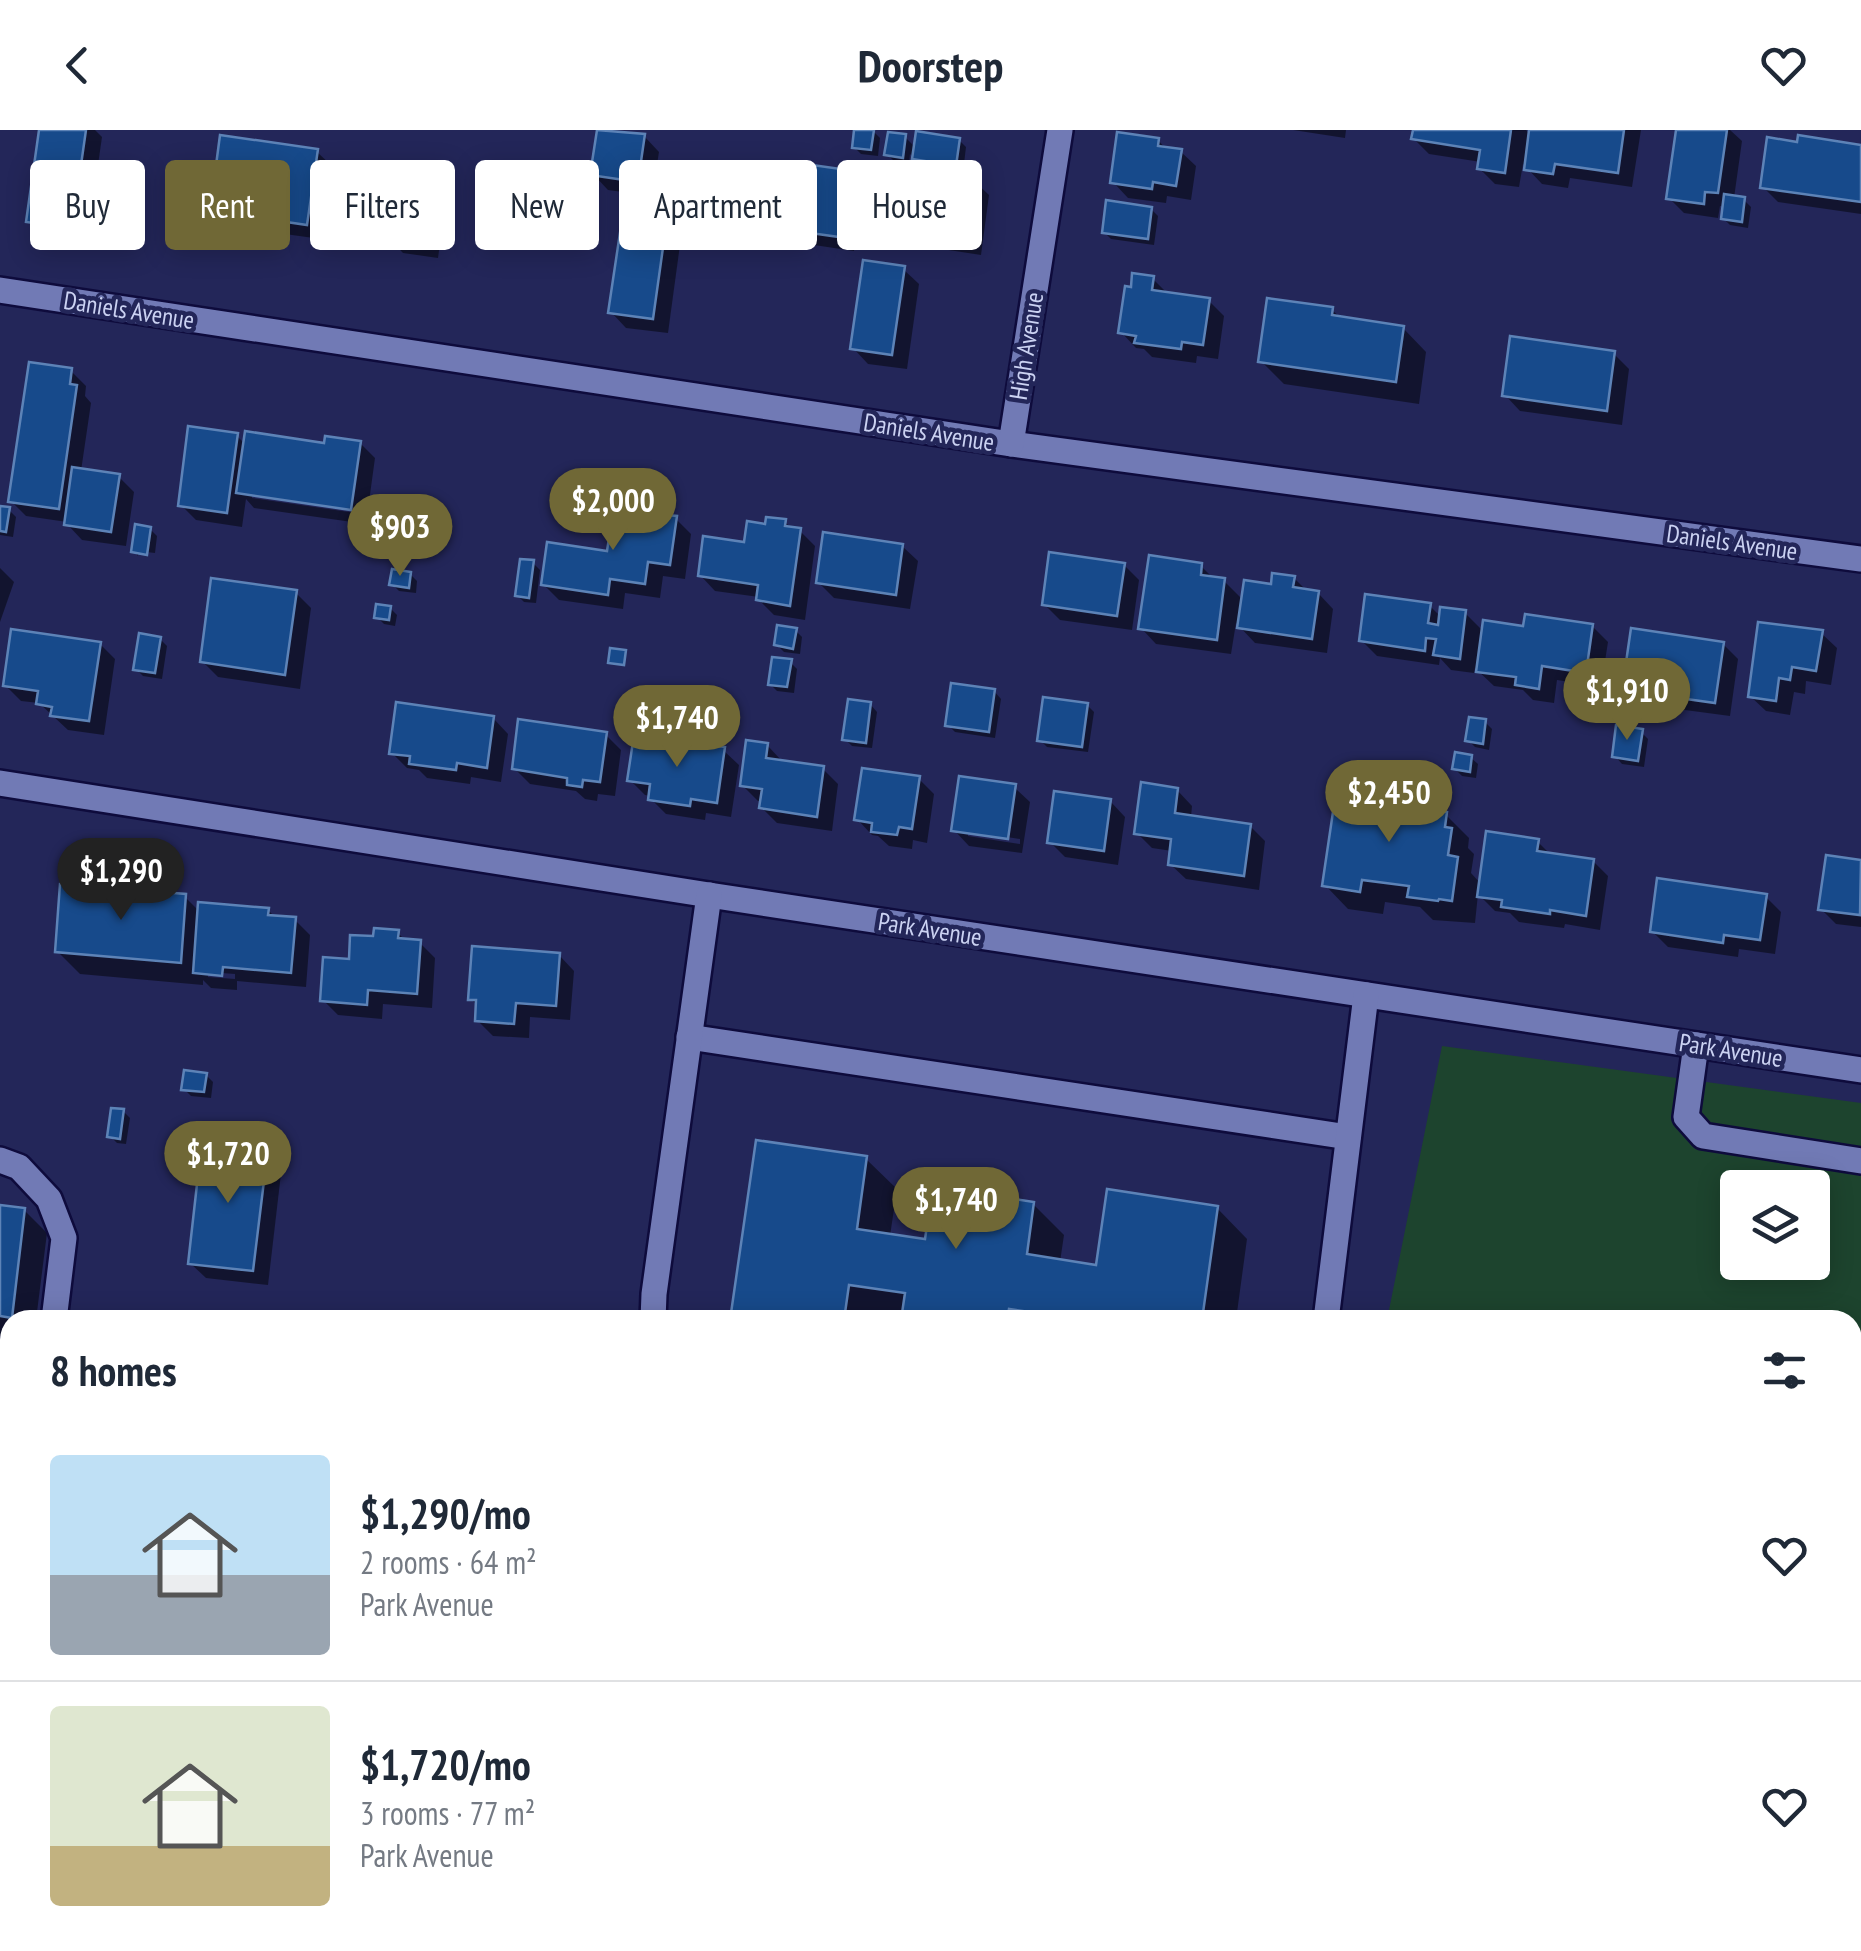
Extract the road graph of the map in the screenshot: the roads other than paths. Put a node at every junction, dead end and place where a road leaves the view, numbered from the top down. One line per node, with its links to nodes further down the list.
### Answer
1 (1060, 130): 3 (street, High Avenue)
2 (0, 290): 3 (street, Daniels Avenue)
3 (1011, 444): 4 (street, Daniels Avenue)
4 (1861, 560)
5 (0, 783): 6 (street, Park Avenue)
6 (709, 895): 7 (street, Park Avenue); 8 (street)
7 (1366, 995): 9 (street, Park Avenue); 11 (street)
8 (690, 1038): 11 (street); 15 (street)
9 (1696, 1045): 10 (street, Park Avenue); 13 (street)
10 (1861, 1070)
11 (1348, 1137): 16 (street)
12 (0, 1160): 14 (street)
13 (1861, 1161)
14 (55, 1310)
15 (653, 1310)
16 (1327, 1310)

